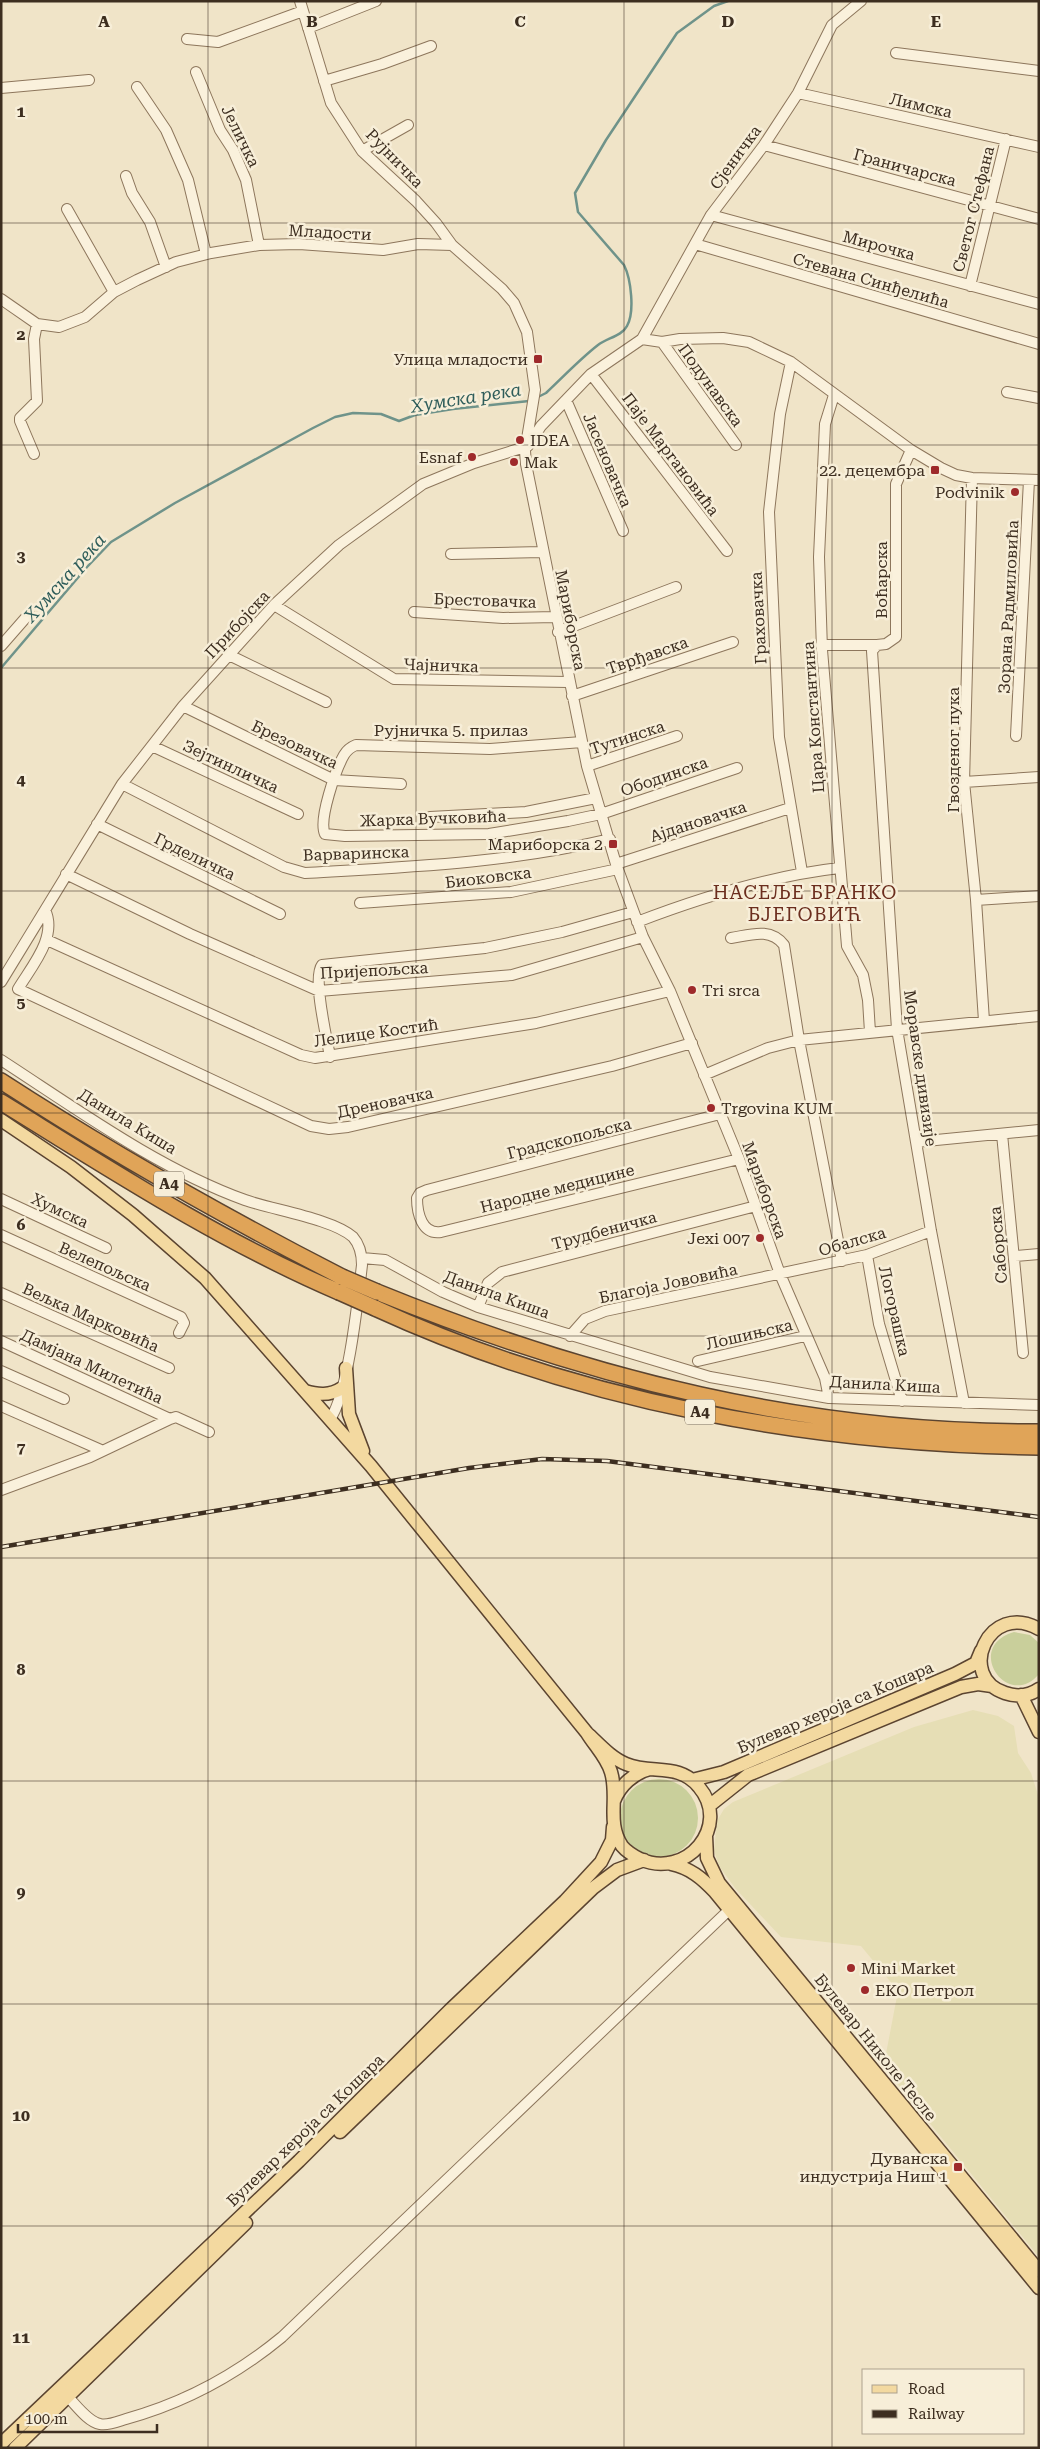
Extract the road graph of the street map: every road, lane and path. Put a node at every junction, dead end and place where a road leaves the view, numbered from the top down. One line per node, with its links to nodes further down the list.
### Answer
1 (376, 1): 4 (street)
2 (861, 1): 14 (street, Сјеничка)
3 (302, 6): 4 (street, Рујничка); 5 (street)
4 (308, 28): 11 (street, Рујничка)
5 (187, 39)
6 (431, 46): 11 (street)
7 (896, 53): 8 (street)
8 (1039, 71)
9 (196, 72): 26 (street, Јеличка)
10 (89, 80): 13 (street)
11 (324, 81): 19 (street, Рујничка)
12 (137, 87): 28 (street)
13 (1, 88)
14 (798, 93): 16 (street, Лимска); 17 (street, Сјеничка)
15 (408, 125): 19 (street)
16 (1006, 139): 18 (street, Лимска); 21 (street, Светог Стефана)
17 (764, 145): 21 (street, Граничарска); 23 (street, Сјеничка)
18 (1039, 146)
19 (362, 150): 27 (street, Рујничка)
20 (126, 176): 29 (street)
21 (991, 206): 24 (street, Граничарска); 30 (street, Светог Стефана)
22 (67, 209): 31 (street)
23 (711, 215): 25 (street, Сјеничка); 30 (street, Мирочка)
24 (1039, 219)
25 (695, 244): 35 (street, Сјеничка); 37 (street, Стевана Синђелића)
26 (259, 245): 27 (street, Младости); 28 (street, Младости)
27 (452, 245): 45 (street)
28 (206, 254): 29 (street, Младости)
29 (166, 267): 31 (street, Младости)
30 (970, 286): 33 (street, Мирочка)
31 (114, 292): 34 (street, Младости)
32 (1, 299): 34 (street)
33 (1039, 304)
34 (37, 324): 47 (street)
35 (642, 339): 36 (street); 39 (street)
36 (662, 342): 38 (street); 44 (street, Подунавска)
37 (1039, 344)
38 (791, 362): 41 (street); 81 (street, Граховачка)
39 (591, 374): 43 (street); 51 (street, Паје Маргановића)
40 (1007, 392): 42 (street)
41 (834, 395): 46 (street); 61 (street, Цара Константина)
42 (1039, 398)
43 (566, 400): 45 (street); 50 (street, Јасеновачка)
44 (736, 445)
45 (528, 446): 52 (street, Мариборска); 55 (street, Прибојска)
46 (910, 450): 48 (street); 62 (street, Воћарска)
47 (34, 454)
48 (972, 478): 49 (street); 77 (street, Гвозденог пука)
49 (1034, 480): 70 (street, Зорана Радмиловића)
50 (623, 531)
51 (727, 551)
52 (542, 552): 53 (street); 58 (street, Мариборска)
53 (450, 554)
54 (676, 587): 59 (street)
55 (274, 605): 64 (street, Прибојска); 65 (street, Чајничка)
56 (414, 612): 58 (street, Брестовачка)
57 (30, 614): 63 (street)
58 (555, 617): 59 (street, Мариборска)
59 (558, 632): 65 (street, Мариборска)
60 (733, 642): 66 (street, Тврђавска)
61 (822, 645): 62 (street); 88 (street, Цара Константина)
62 (877, 645): 106 (street, Моравске дивизије)
63 (1, 646)
64 (229, 655): 67 (street); 68 (street, Прибојска)
65 (568, 682): 66 (street, Мариборска)
66 (572, 696): 71 (street, Мариборска)
67 (326, 702)
68 (183, 706): 72 (street, Прибојска); 76 (street, Брезовачка)
69 (677, 736): 73 (street, Тутинска)
70 (1016, 736)
71 (582, 742): 73 (street, Мариборска); 76 (street, Рујничка 5. прилаз)
72 (152, 746): 78 (street, Прибојска); 82 (street, Зејтинличка)
73 (587, 766): 80 (street, Мариборска)
74 (737, 768): 83 (street, Ободинска)
75 (1039, 777): 77 (street)
76 (334, 780): 79 (street, Брезовачка); 83 (street, Жарка Вучковића)
77 (964, 782): 92 (street, Гвозденог пука)
78 (122, 784): 85 (street, Прибојска); 86 (street, Варваринска)
79 (402, 784)
80 (596, 798): 83 (street, Мариборска); 84 (street)
81 (790, 808): 87 (street, Ајдановачка); 89 (street, Граховачка)
82 (298, 814)
83 (602, 814): 86 (street, Мариборска)
84 (430, 818)
85 (97, 824): 90 (street, Прибојска); 96 (street, Грделичка)
86 (610, 839): 87 (street, Мариборска)
87 (617, 866): 93 (street, Биоковска); 95 (street, Мариборска)
88 (839, 868): 89 (street); 107 (street, Цара Константина)
89 (802, 872): 97 (street)
90 (66, 874): 94 (street, Прибојска); 102 (street, Пријепољска)
91 (1039, 896): 92 (street)
92 (976, 900): 105 (street, Гвозденог пука)
93 (360, 903)
94 (45, 910): 100 (street); 101 (street, Прибојска)
95 (633, 912): 97 (street, Мариборска); 102 (street)
96 (280, 914)
97 (637, 922): 98 (street, Мариборска)
98 (643, 937): 102 (street, Пријепољска); 103 (street, Мариборска)
99 (731, 938): 108 (street)
100 (47, 940): 109 (street, Дреновачка); 110 (street, Лелице Костић)
101 (1, 982)
102 (319, 991): 110 (street)
103 (670, 991): 109 (street, Мариборска); 110 (street, Лелице Костић)
104 (1039, 1016): 105 (street)
105 (984, 1020): 106 (street)
106 (897, 1029): 107 (street); 119 (street, Моравске дивизије)
107 (870, 1032): 108 (street)
108 (799, 1040): 112 (street); 131 (street)
109 (692, 1043): 112 (street, Мариборска)
110 (330, 1056)
111 (1, 1060): 130 (street, Данила Киша)
112 (704, 1075): 115 (street, Мариборска)
113 (1, 1081): 155 (highway, A4, bridge)
114 (1, 1102): 156 (highway, A4, bridge)
115 (720, 1114): 120 (street, Мариборска); 121 (street, Градскопољска)
116 (1, 1120): 145 (main road)
117 (1039, 1130): 118 (street)
118 (1002, 1134): 119 (street); 129 (street, Саборска)
119 (916, 1142): 124 (street, Моравске дивизије)
120 (739, 1159): 121 (street, Народне медицине); 123 (street, Мариборска)
121 (427, 1190)
122 (1, 1199): 126 (street, Хумска)
123 (756, 1206): 132 (street, Мариборска); 134 (street, Трудбеничка)
124 (931, 1231): 128 (street, Обалска); 149 (street, Моравске дивизије)
125 (1, 1235): 135 (street, Велепољска)
126 (106, 1248)
127 (1039, 1254): 129 (street)
128 (867, 1255): 131 (street, Обалска); 148 (street, Логорашка)
129 (1015, 1256): 139 (street, Саборска)
130 (362, 1258): 134 (street, Данила Киша); 142 (street)
131 (842, 1261): 132 (street, Обалска)
132 (780, 1274): 136 (street, Благоја Јововића); 137 (street, Мариборска)
133 (1, 1293): 141 (street, Вељка Марковића)
134 (478, 1307): 136 (street, Данила Киша)
135 (179, 1333)
136 (570, 1336): 146 (street, Данила Киша)
137 (806, 1336): 140 (street, Лошињска); 146 (street, Мариборска)
138 (1, 1341): 153 (street, Дамјана Милетића)
139 (1023, 1353)
140 (698, 1361)
141 (169, 1368)
142 (346, 1368): 144 (street); 158 (main road)
143 (1, 1371): 147 (street)
144 (342, 1388): 145 (main road); 152 (street)
145 (305, 1391): 152 (main road)
146 (829, 1398): 148 (street, Данила Киша)
147 (64, 1399)
148 (902, 1401): 149 (street, Данила Киша)
149 (964, 1403): 150 (street, Данила Киша)
150 (1039, 1405)
151 (1, 1406): 157 (street)
152 (330, 1418): 158 (main road)
153 (170, 1419): 154 (street, Дамјана Милетића); 157 (street)
154 (209, 1432)
155 (1039, 1432)
156 (1039, 1447)
157 (101, 1450): 159 (street)
158 (371, 1466): 166 (main road)
159 (1, 1490)
160 (1039, 1629): 161 (main road, Булевар хероја са Кошара)
161 (982, 1651): 162 (main road); 168 (main road, Булевар хероја са Кошара)
162 (992, 1686): 164 (main road); 170 (main road, Булевар хероја са Кошара)
163 (1039, 1689): 164 (main road)
164 (1021, 1696): 165 (main road)
165 (1039, 1732)
166 (588, 1733): 167 (main road); 169 (main road)
167 (655, 1769): 168 (main road); 169 (main road)
168 (692, 1780): 170 (main road)
169 (614, 1803): 171 (main road)
170 (709, 1806): 172 (main road)
171 (613, 1827): 173 (main road); 179 (main road, Булевар хероја са Кошара)
172 (706, 1836): 174 (main road); 176 (main road, Булевар Николе Тесле)
173 (644, 1860): 174 (main road); 178 (main road, Булевар хероја са Кошара)
174 (670, 1863): 175 (main road, Булевар Николе Тесле)
175 (729, 1910): 177 (main road, Булевар Николе Тесле); 178 (street)
176 (1039, 2271)
177 (1039, 2288)
178 (68, 2397): 180 (main road, Булевар хероја са Кошара)
179 (1, 2444)
180 (16, 2448)

